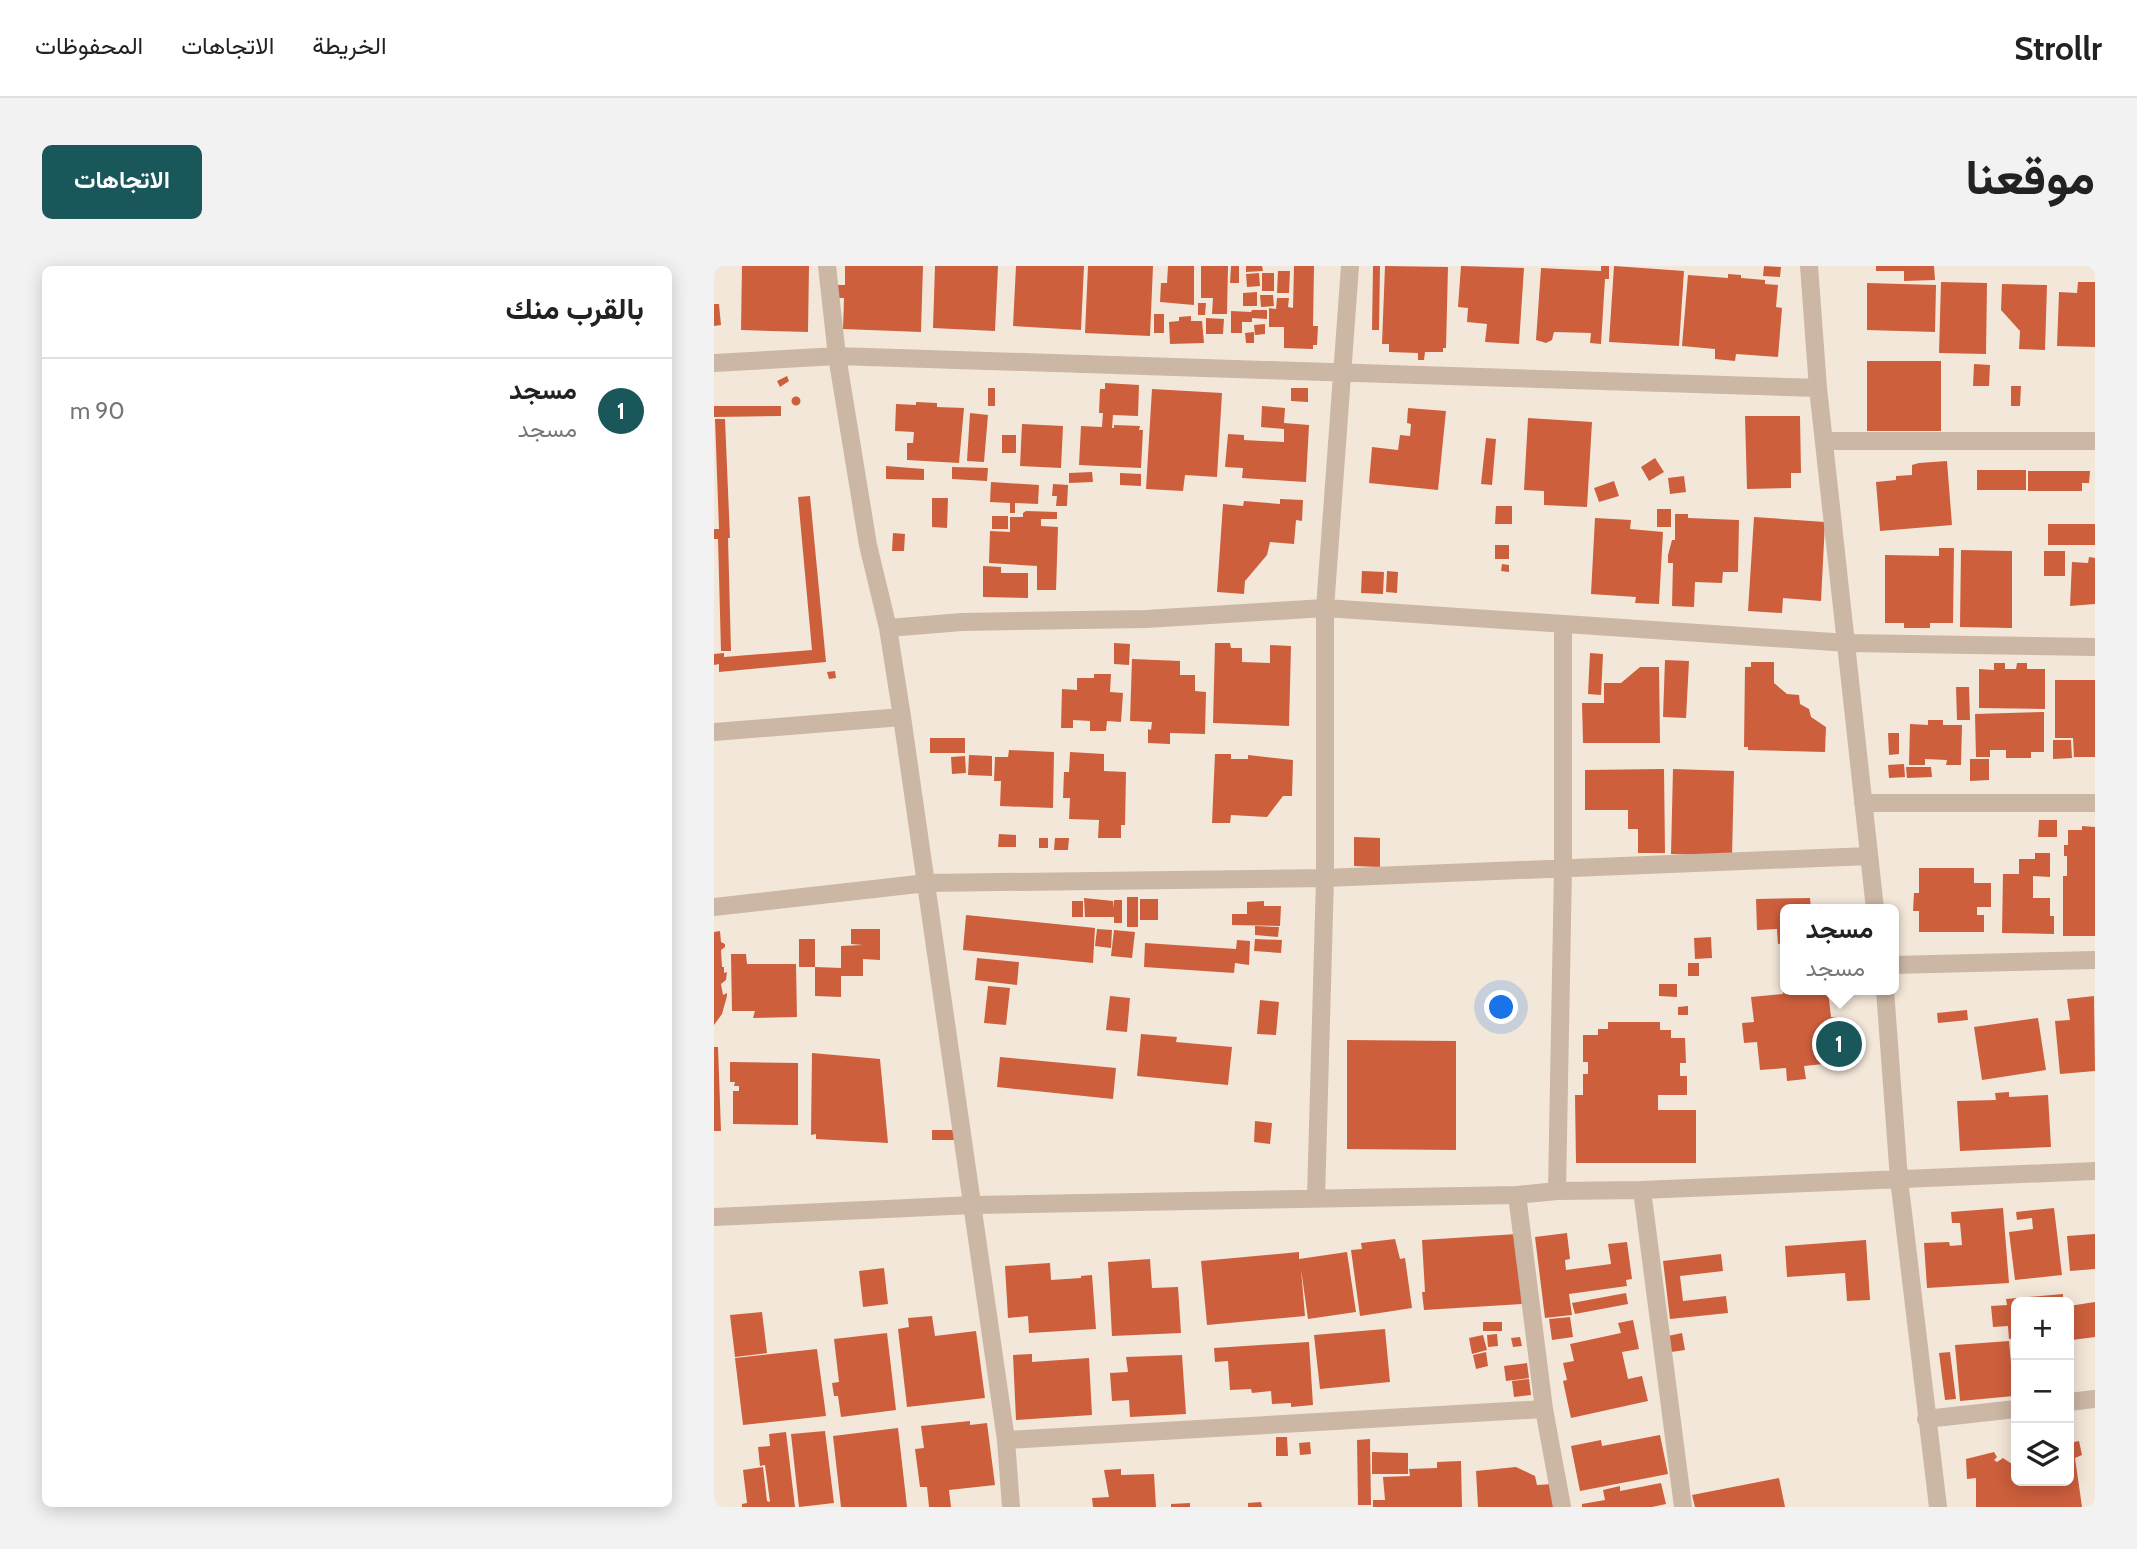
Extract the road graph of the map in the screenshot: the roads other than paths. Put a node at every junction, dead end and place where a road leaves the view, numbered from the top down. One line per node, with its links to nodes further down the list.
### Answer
1 (827, 266): 4 (street)
2 (1350, 266): 6 (street)
3 (1809, 266): 7 (street)
4 (837, 356): 5 (street); 6 (street); 12 (street)
5 (714, 363)
6 (1344, 371): 7 (street); 10 (street)
7 (1818, 388): 8 (street)
8 (1824, 441): 9 (street); 13 (street)
9 (2095, 441)
10 (1325, 608): 11 (street); 12 (street); 21 (street)
11 (1563, 624): 13 (street); 20 (street)
12 (888, 628): 15 (street)
13 (1847, 643): 14 (street); 17 (street)
14 (2095, 646)
15 (902, 717): 16 (street); 22 (street)
16 (714, 732)
17 (1863, 803): 18 (street); 19 (street)
18 (2095, 803)
19 (1868, 856): 20 (street); 23 (street)
20 (1563, 868): 21 (street); 31 (street)
21 (1325, 878): 22 (street); 33 (street)
22 (927, 883): 24 (street); 34 (street)
23 (1874, 904)
24 (714, 907)
25 (2095, 960): 26 (street)
26 (1899, 965)
27 (1885, 995): 29 (street)
28 (2095, 1171): 29 (street)
29 (1899, 1179): 30 (street); 40 (street)
30 (1642, 1190): 31 (street); 44 (street)
31 (1557, 1191): 32 (street)
32 (1517, 1195): 33 (street); 38 (street)
33 (1316, 1198): 34 (street)
34 (972, 1205): 35 (street); 41 (street)
35 (714, 1217)
36 (2095, 1399): 37 (street)
37 (2074, 1401)
38 (1544, 1409): 41 (street); 43 (street)
39 (2011, 1410): 40 (street)
40 (1926, 1419): 45 (street)
41 (1006, 1440): 42 (street)
42 (1011, 1507)
43 (1562, 1507)
44 (1683, 1507)
45 (1938, 1507)

